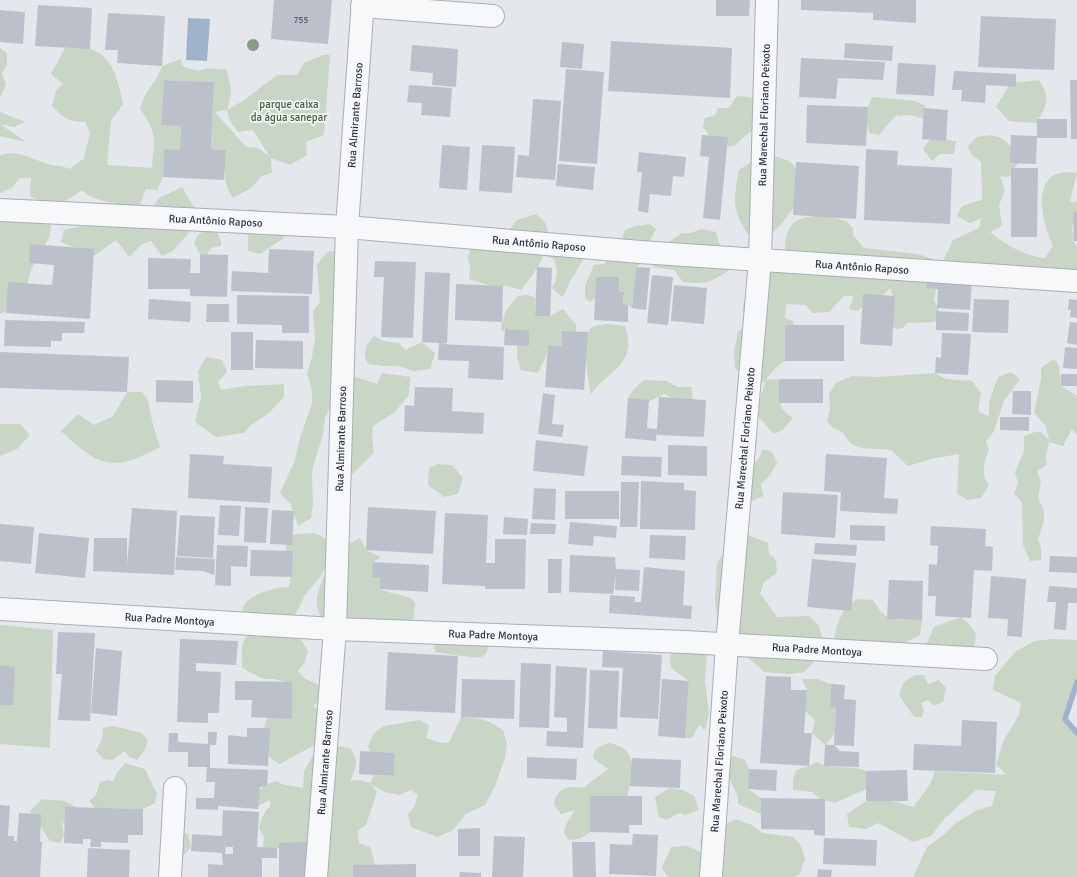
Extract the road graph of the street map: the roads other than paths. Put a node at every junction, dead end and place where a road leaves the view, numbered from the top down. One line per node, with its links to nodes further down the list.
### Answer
1 (767, 0): 6 (street, Rua Marechal Floriano Peixoto)
2 (363, 3): 3 (street); 5 (street, Rua Almirante Barroso)
3 (493, 16)
4 (0, 210): 5 (street, Rua Antônio Raposo)
5 (347, 227): 6 (street, Rua Antônio Raposo); 9 (street, Rua Almirante Barroso)
6 (760, 260): 7 (street, Rua Antônio Raposo); 10 (street, Rua Marechal Floriano Peixoto)
7 (1077, 281)
8 (0, 609): 9 (street, Rua Padre Montoya)
9 (335, 629): 10 (street, Rua Padre Montoya); 14 (street, Rua Almirante Barroso)
10 (727, 645): 11 (street, Rua Padre Montoya); 15 (street, Rua Marechal Floriano Peixoto)
11 (986, 659)
12 (175, 788): 13 (street)
13 (170, 877)
14 (316, 877)
15 (711, 877)

